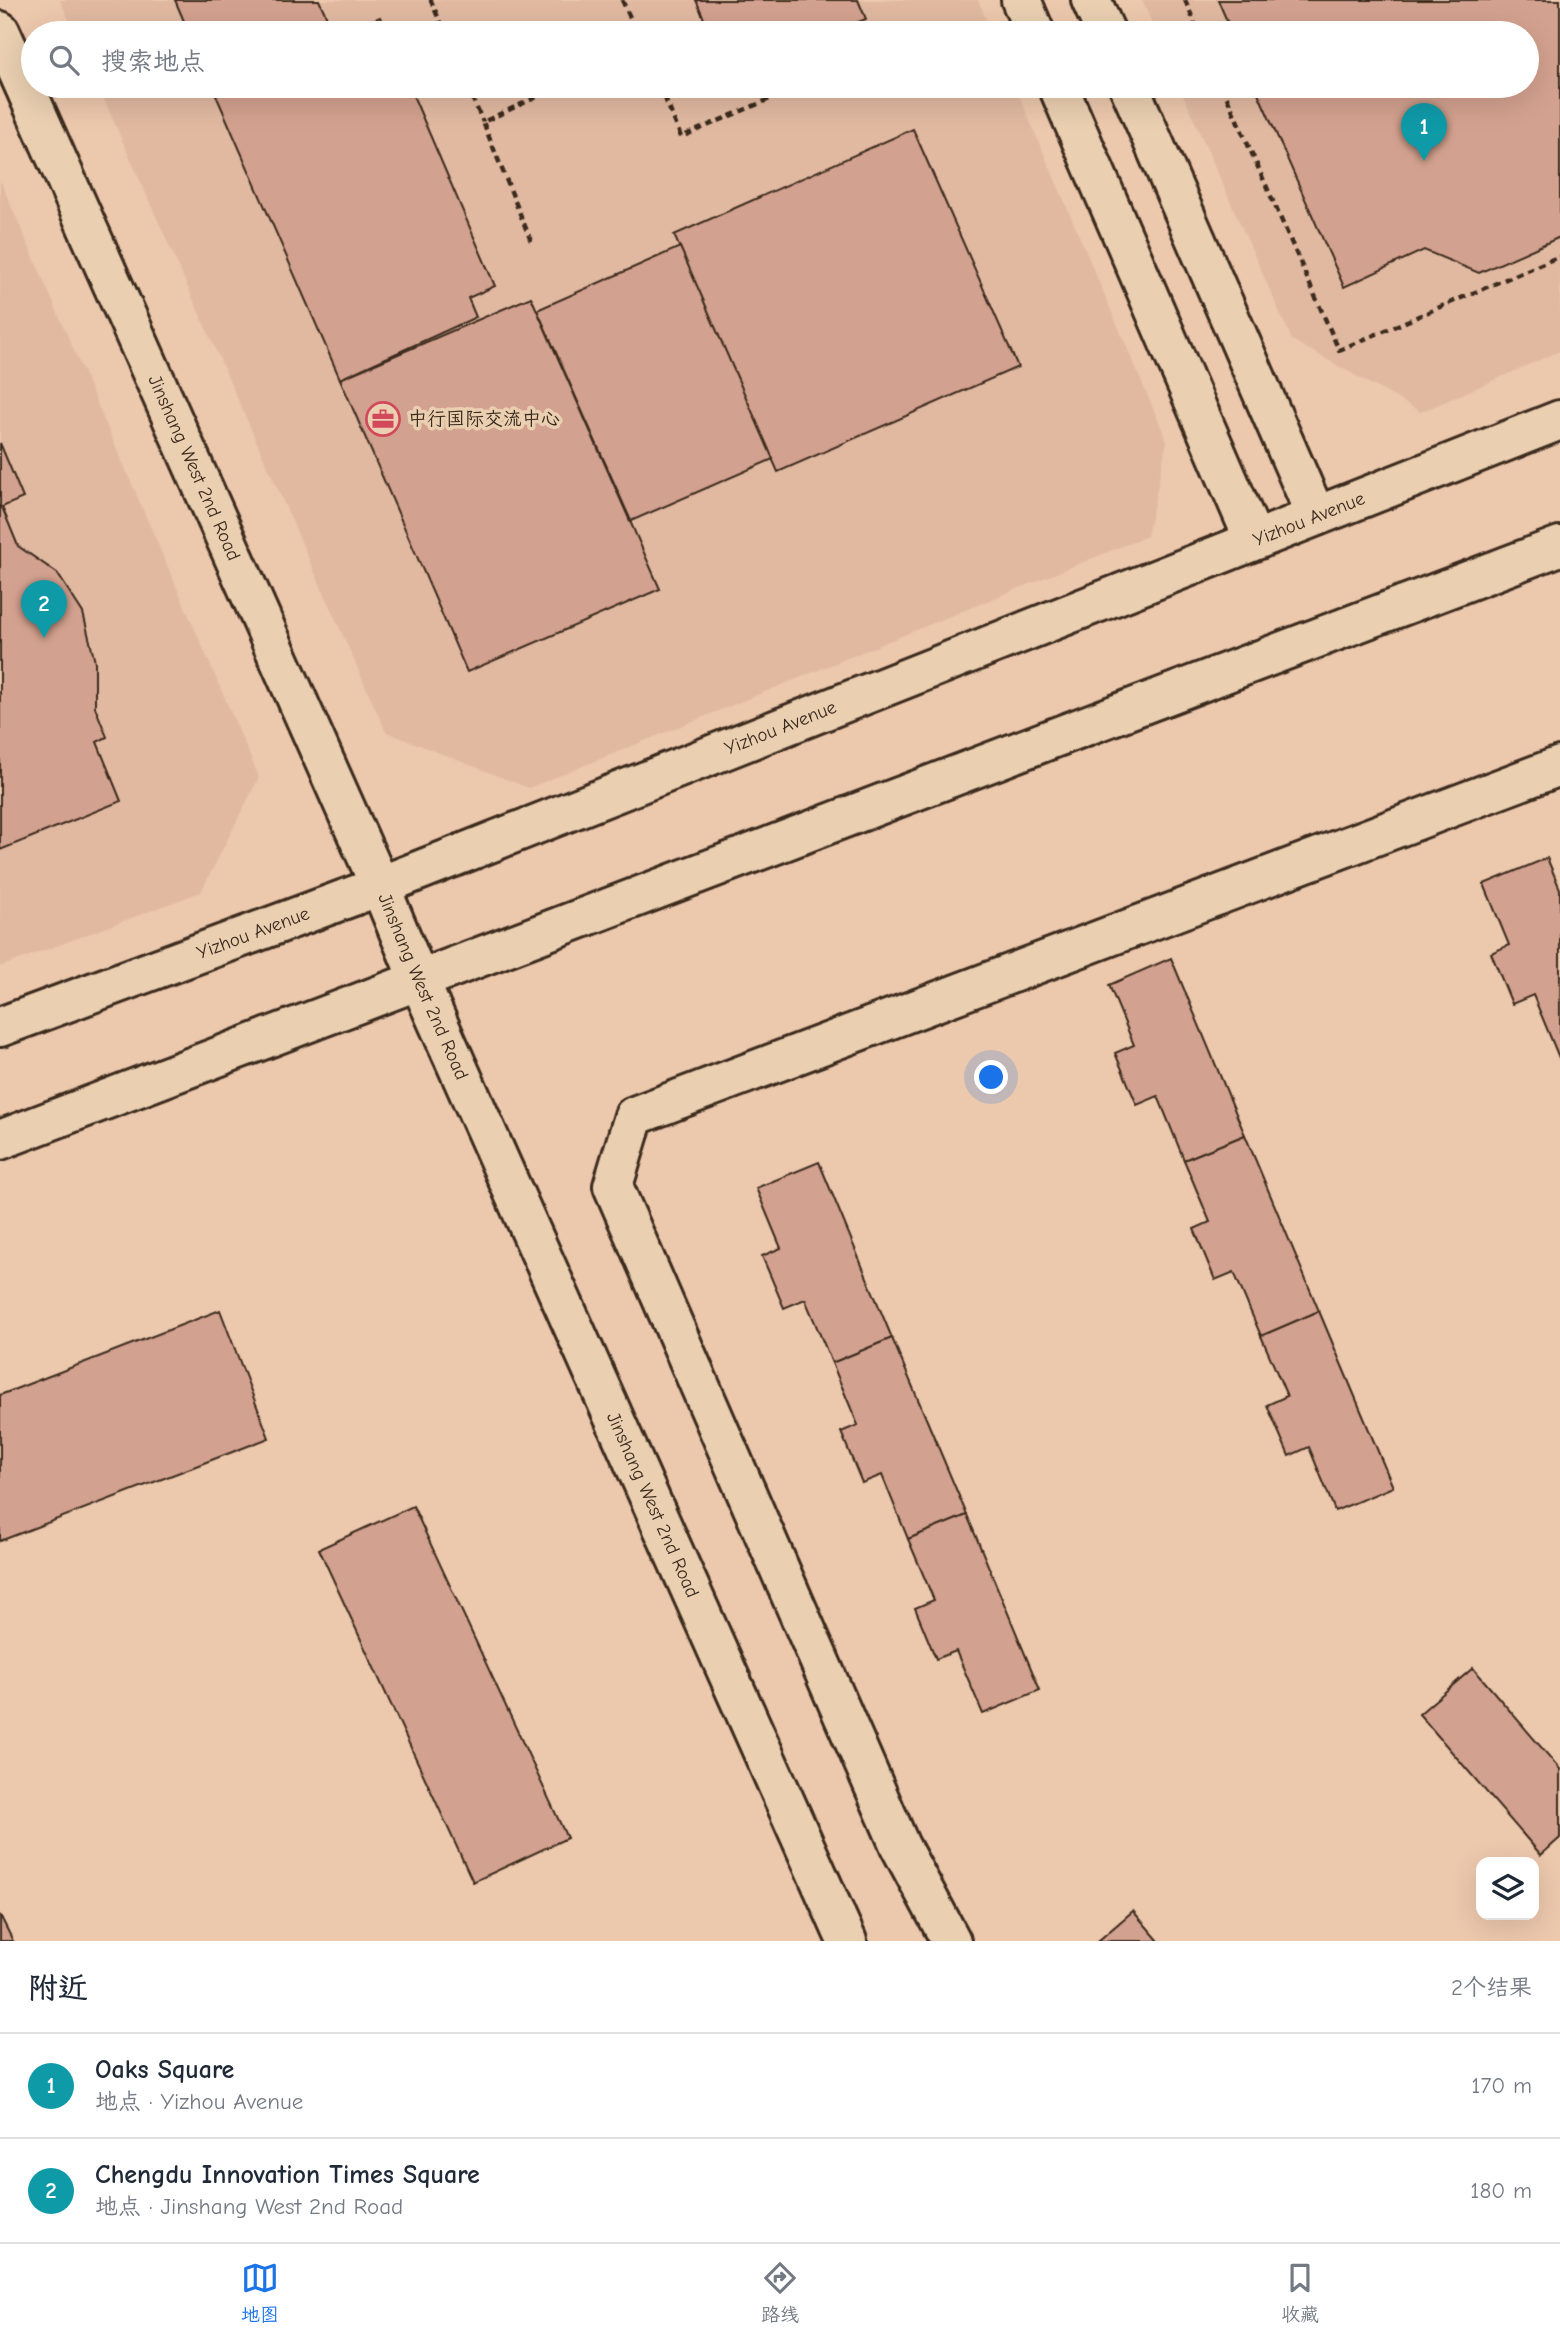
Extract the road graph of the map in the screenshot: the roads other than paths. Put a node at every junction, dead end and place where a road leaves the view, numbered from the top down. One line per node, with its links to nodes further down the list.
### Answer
1 (1021, 0): 3 (street)
2 (1091, 0): 4 (street)
3 (1030, 21)
4 (1101, 21)
5 (0, 30): 6 (street, Jinshang West 2nd Road)
6 (21, 77)
7 (30, 98): 15 (street, Jinshang West 2nd Road)
8 (1063, 98): 12 (street)
9 (1134, 98): 11 (street)
10 (1560, 420): 11 (street, Yizhou Avenue)
11 (1316, 516): 12 (street, Yizhou Avenue)
12 (1254, 540): 15 (street, Yizhou Avenue)
13 (1560, 546): 16 (street)
14 (1560, 766): 20 (street)
15 (380, 886): 16 (street, Jinshang West 2nd Road); 17 (street, Yizhou Avenue)
16 (418, 978): 18 (street); 19 (street, Jinshang West 2nd Road)
17 (0, 1027)
18 (0, 1140)
19 (847, 1941)
20 (951, 1941)

